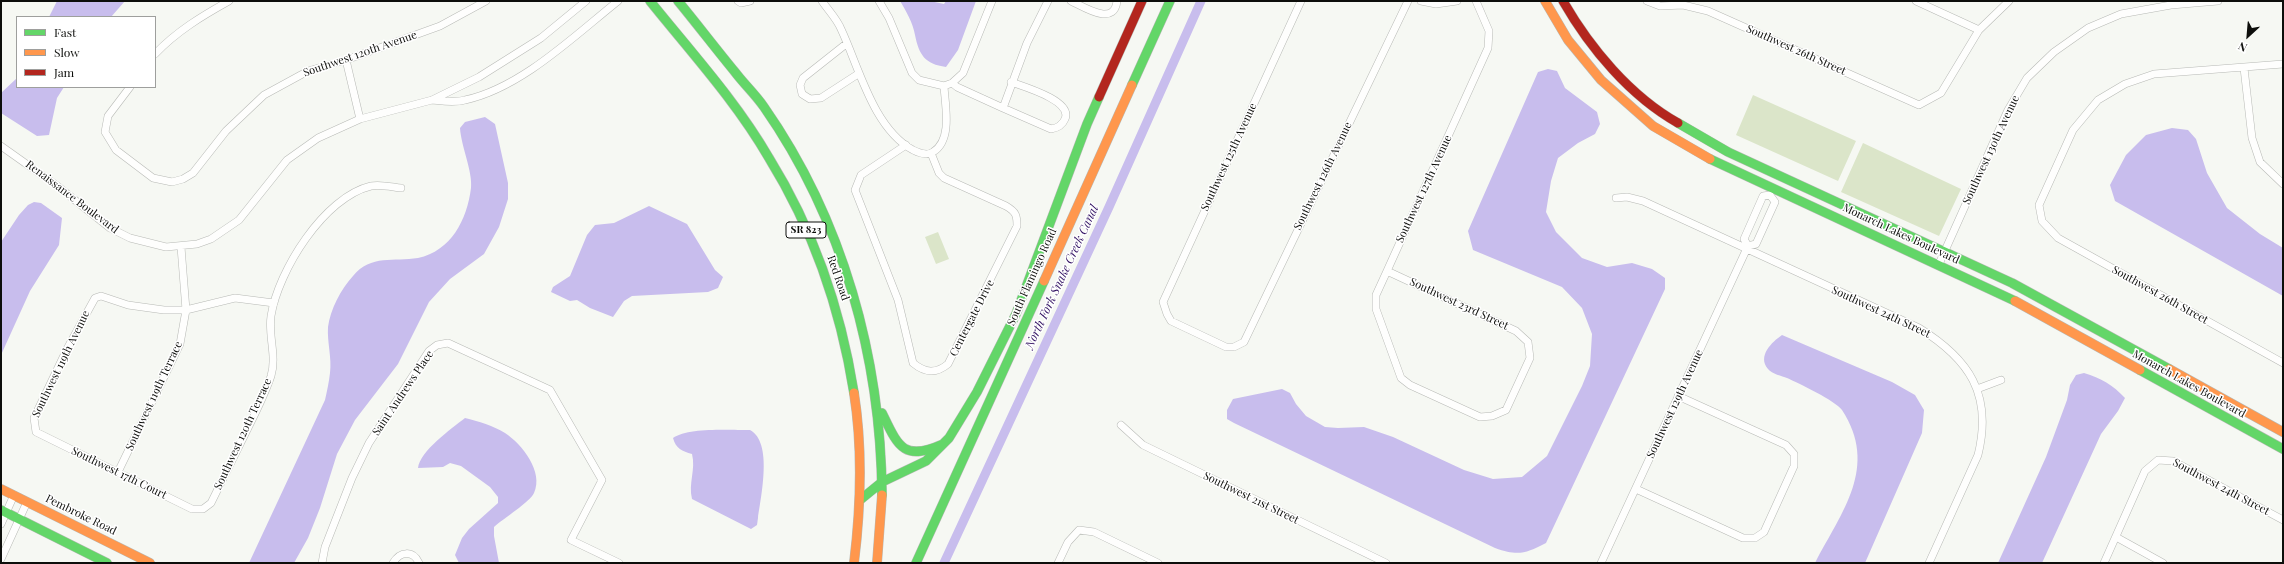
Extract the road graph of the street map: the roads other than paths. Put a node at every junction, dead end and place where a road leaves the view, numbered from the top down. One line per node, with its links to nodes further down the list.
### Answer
1 (229, 1): 30 (street)
2 (486, 1): 31 (street, Southwest 120th Avenue)
3 (586, 1): 39 (street, Renaissance Boulevard)
4 (618, 1): 39 (street, Renaissance Boulevard)
5 (650, 1): 73 (main road, Red Road / SR 823)
6 (678, 1): 61 (main road, Red Road / SR 823)
7 (738, 1): 8 (street)
8 (750, 1)
9 (822, 1): 29 (street)
10 (879, 1): 37 (street)
11 (992, 1): 36 (street)
12 (1048, 1): 35 (street)
13 (1071, 1): 14 (street)
14 (1117, 1)
15 (1142, 1): 66 (main road, South Flamingo Road)
16 (1170, 1): 90 (main road, South Flamingo Road)
17 (1300, 1): 56 (street, Southwest 125th Avenue)
18 (1408, 1): 56 (street, Southwest 126th Avenue)
19 (1421, 1): 20 (street)
20 (1457, 1)
21 (1476, 1): 53 (street, Southwest 127th Avenue)
22 (1545, 1): 47 (main road, Monarch Lakes Boulevard)
23 (1563, 1): 51 (main road, Monarch Lakes Boulevard)
24 (1647, 1): 28 (street, Southwest 26th Street)
25 (1916, 1): 28 (street)
26 (2009, 1): 28 (street)
27 (2218, 1): 51 (street, Southwest 130th Avenue)
28 (1979, 30)
29 (846, 44): 34 (street); 34 (street)
30 (156, 53)
31 (346, 60): 38 (street, Southwest 120th Avenue); 41 (street)
32 (2283, 64): 33 (street)
33 (2244, 68): 45 (street); 57 (street, Southwest 26th Street)
34 (858, 74): 43 (street)
35 (1011, 82): 40 (street); 40 (street)
36 (952, 83): 37 (street); 40 (street)
37 (944, 86): 44 (street)
38 (129, 88)
39 (432, 100): 41 (street, Renaissance Boulevard)
40 (1003, 108)
41 (360, 119): 49 (street, Renaissance Boulevard)
42 (1, 146): 49 (street, Renaissance Boulevard)
43 (906, 146): 44 (street); 44 (street, Centergate Drive)
44 (931, 153)
45 (2283, 184)
46 (401, 188): 54 (street, Southwest 120th Terrace)
47 (1772, 192): 50 (street, Southwest 129th Avenue); 50 (street, Southwest 129th Avenue); 52 (main road, Monarch Lakes Boulevard)
48 (1616, 198): 50 (street, Southwest 24th Street)
49 (181, 247): 55 (street, Southwest 119th Terrace)
50 (1747, 248): 59 (street, Southwest 24th Street); 60 (street, Southwest 129th Avenue)
51 (1945, 251): 52 (street, Southwest 130th Avenue); 65 (main road, Monarch Lakes Boulevard)
52 (1939, 264): 67 (main road, Monarch Lakes Boulevard)
53 (1386, 271): 62 (street, Southwest 127th Avenue); 62 (street, Southwest 23rd Street)
54 (274, 303): 55 (street); 75 (street, Southwest 120th Terrace)
55 (186, 310): 64 (street, Southwest 119th Avenue); 68 (street, Southwest 119th Terrace)
56 (1234, 347)
57 (2283, 363)
58 (2001, 380): 59 (street)
59 (1977, 389): 95 (street, Southwest 24th Street)
60 (1678, 396): 71 (street, Southwest 129th Avenue); 71 (street)
61 (877, 405): 66 (main road); 69 (main road, Red Road / SR 823)
62 (1492, 416)
63 (1121, 425): 93 (street, Southwest 21st Street)
64 (36, 432): 68 (street, Southwest 17th Court)
65 (2283, 432)
66 (943, 444): 69 (main road, South Flamingo Road)
67 (2283, 449)
68 (118, 472): 75 (street, Southwest 17th Court)
69 (882, 482): 73 (main road, South Flamingo Road); 89 (main road, Red Road / SR 823)
70 (1, 489): 72 (main road, Pembroke Road)
71 (1636, 489): 94 (street, Southwest 129th Avenue)
72 (14, 495): 74 (main road, Pembroke Road); 76 (street)
73 (860, 500): 88 (main road, Red Road / SR 823)
74 (27, 502): 77 (street); 83 (main road, Pembroke Road)
75 (203, 508)
76 (3, 512): 77 (main road); 79 (street)
77 (19, 519): 81 (street); 82 (main road)
78 (2283, 520): 80 (street, Southwest 24th Street)
79 (1, 524)
80 (2116, 537): 96 (street); 97 (street)
81 (1, 559)
82 (107, 563)
83 (150, 563)
84 (322, 563): 87 (street, Saint Andrews Place)
85 (393, 563): 86 (street)
86 (419, 563)
87 (619, 563)
88 (854, 563)
89 (877, 563)
90 (916, 563)
91 (1058, 563): 92 (street)
92 (1158, 563)
93 (1386, 563)
94 (1602, 563)
95 (1929, 563)
96 (2104, 563)
97 (2163, 563)

